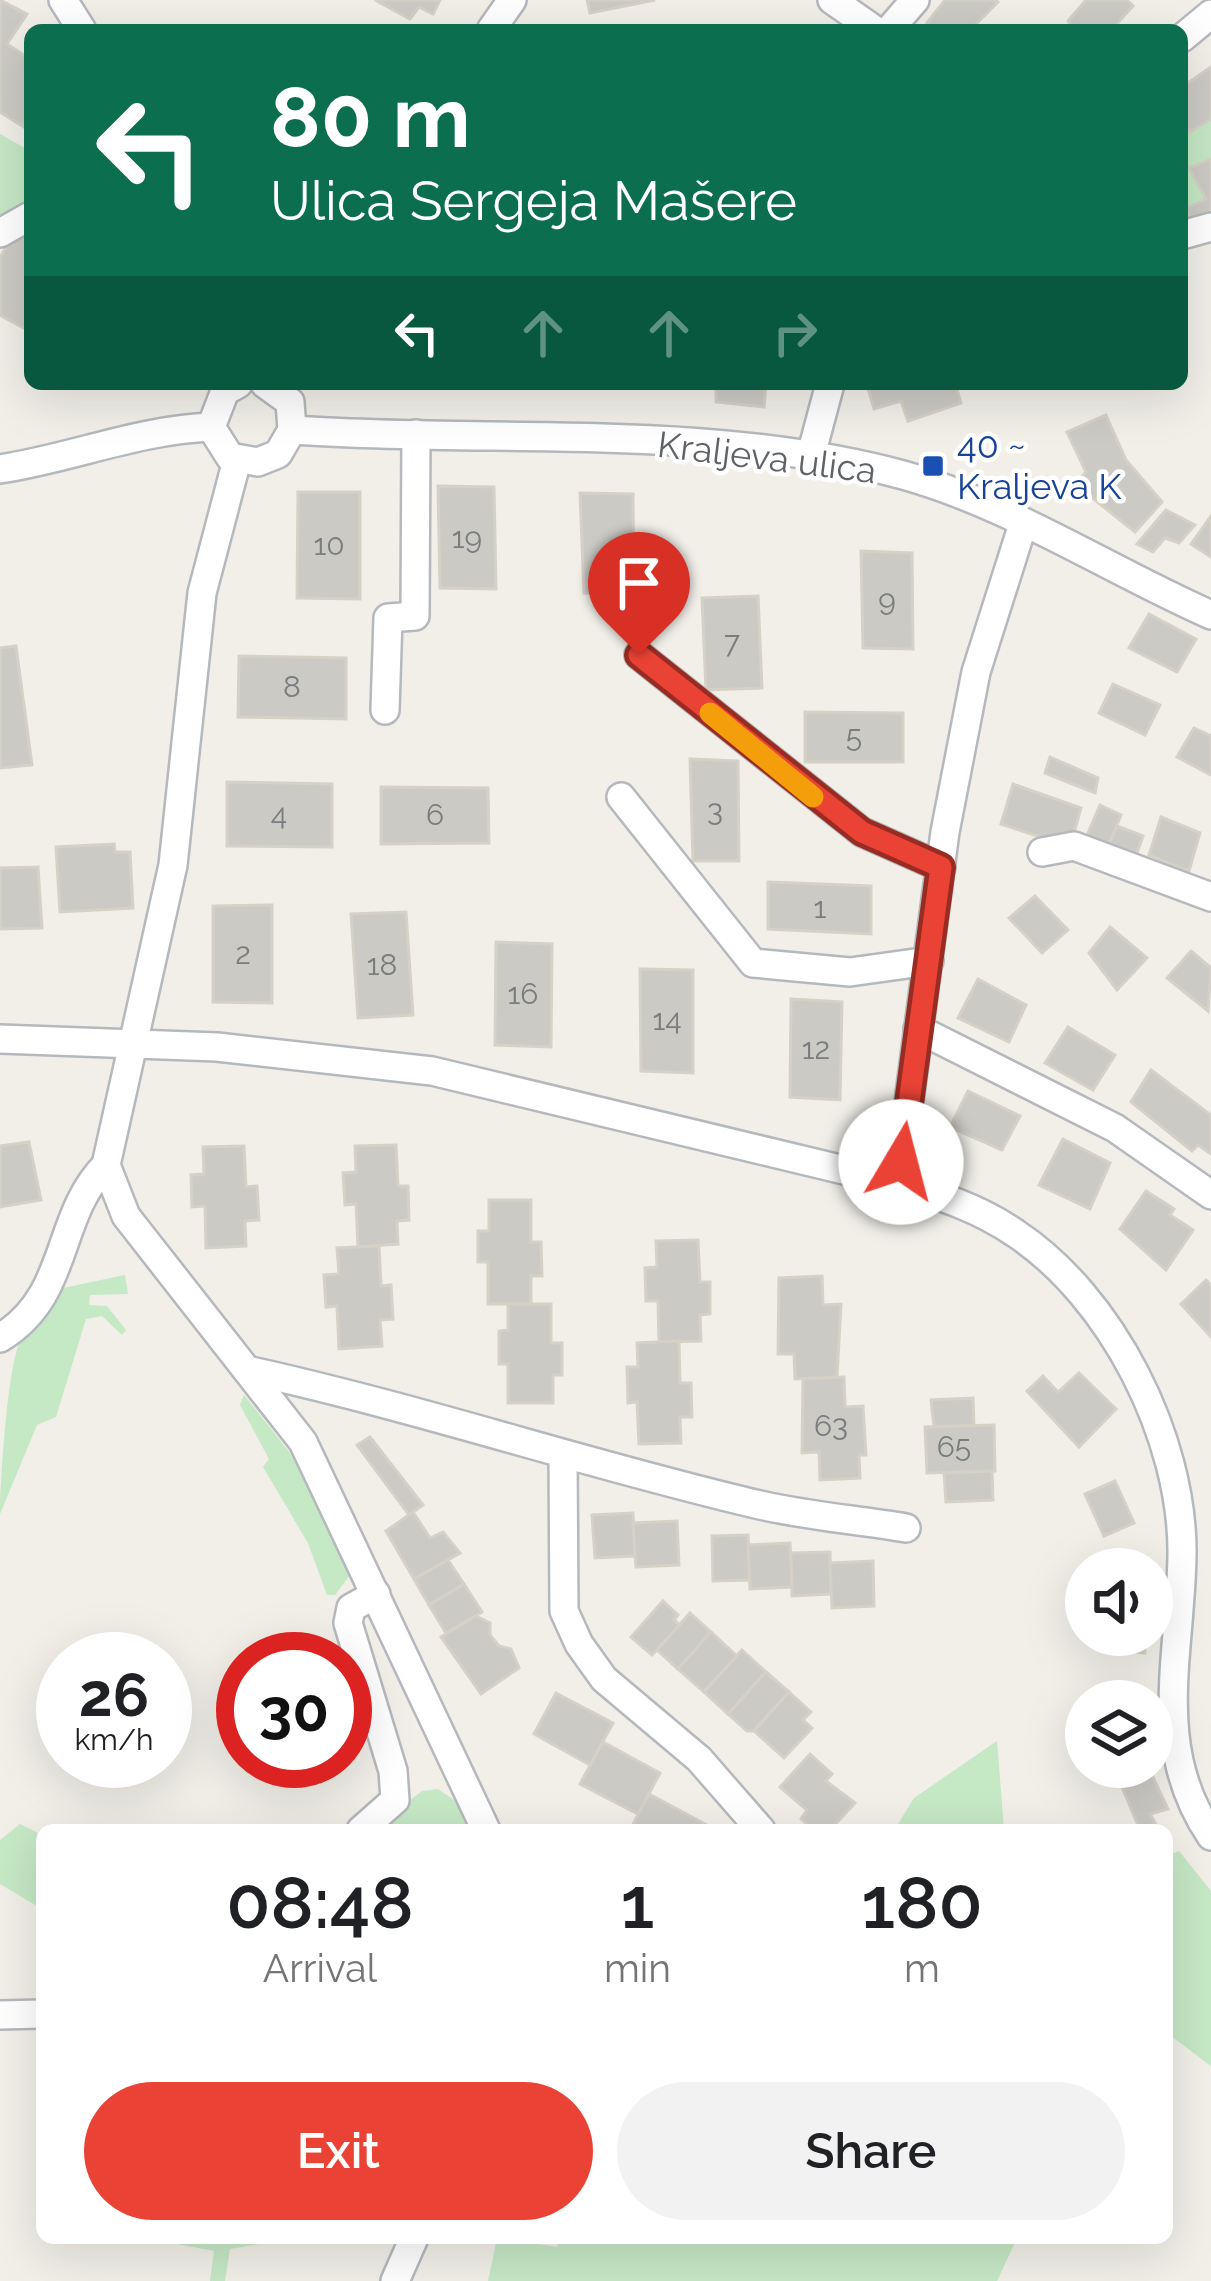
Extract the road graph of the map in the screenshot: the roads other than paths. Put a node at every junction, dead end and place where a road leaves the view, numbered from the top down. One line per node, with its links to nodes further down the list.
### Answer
1 (832, 0): 3 (street)
2 (916, 0): 4 (street)
3 (866, 24)
4 (895, 24)
5 (232, 390): 8 (street)
6 (273, 390): 9 (street)
7 (828, 390): 11 (street)
8 (211, 427): 12 (street); 13 (street)
9 (292, 430): 10 (street, Kraljeva ulica); 12 (street)
10 (416, 434): 11 (street, Kraljeva ulica); 17 (street)
11 (812, 455): 14 (street, Kraljeva ulica)
12 (237, 460): 25 (street)
13 (0, 469)
14 (1023, 524): 15 (street, Kraljeva ulica); 20 (street)
15 (1211, 615)
16 (639, 655): 20 (street)
17 (385, 710)
18 (621, 796): 22 (street)
19 (1042, 852): 21 (street)
20 (941, 867): 22 (street)
21 (1211, 897)
22 (929, 961): 23 (street)
23 (918, 1029): 27 (street); 28 (street)
24 (0, 1039): 25 (street)
25 (134, 1042): 26 (street); 27 (street)
26 (106, 1165): 29 (street); 30 (street)
27 (898, 1183): 37 (street)
28 (1211, 1195)
29 (0, 1338)
30 (251, 1371): 31 (street); 33 (street)
31 (563, 1454): 32 (street); 36 (street)
32 (906, 1528)
33 (376, 1594): 34 (street); 35 (street)
34 (368, 1824)
35 (483, 1824)
36 (755, 1824)
37 (1211, 1837)
38 (36, 2014): 39 (street)
39 (0, 2015)
40 (411, 2244): 41 (street)
41 (395, 2281)

